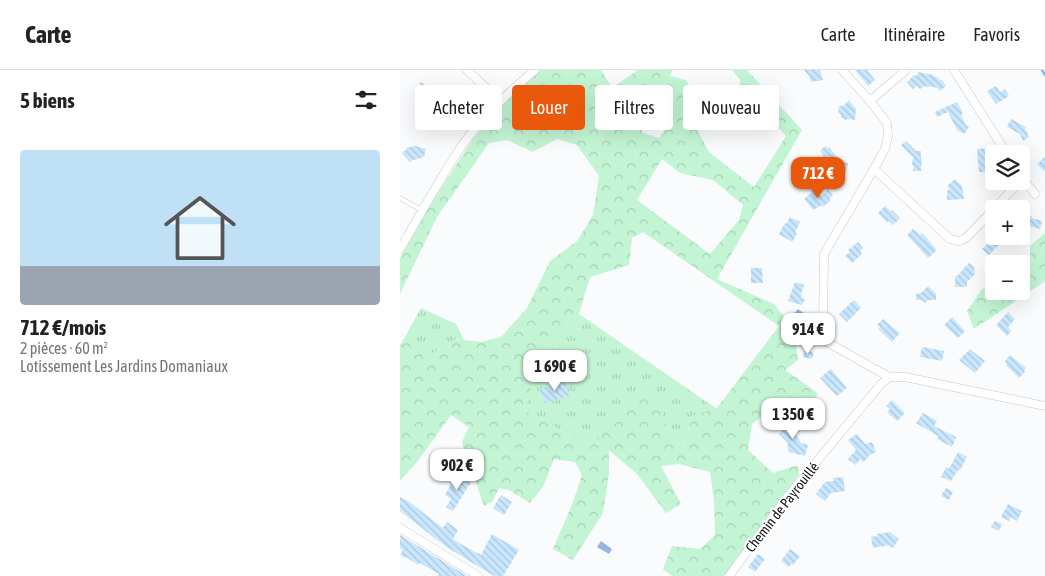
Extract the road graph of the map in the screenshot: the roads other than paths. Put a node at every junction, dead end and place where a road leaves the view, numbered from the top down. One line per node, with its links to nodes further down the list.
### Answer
1 (466, 70): 6 (street)
2 (535, 70): 7 (street)
3 (842, 70): 8 (street)
4 (906, 70): 8 (street)
5 (954, 70): 10 (street)
6 (482, 85)
7 (502, 99)
8 (870, 101): 11 (street)
9 (475, 130): 17 (street)
10 (1001, 145)
11 (874, 169): 18 (street); 20 (street)
12 (1030, 189): 14 (street)
13 (1011, 190): 16 (street)
14 (1035, 194)
15 (400, 198): 17 (lane)
16 (1002, 200)
17 (423, 211): 19 (street)
18 (985, 218)
19 (400, 249)
20 (889, 377): 21 (street); 24 (street, Chemin de Payrouillé)
21 (1045, 406)
22 (400, 528): 23 (street)
23 (478, 576)
24 (728, 576)

